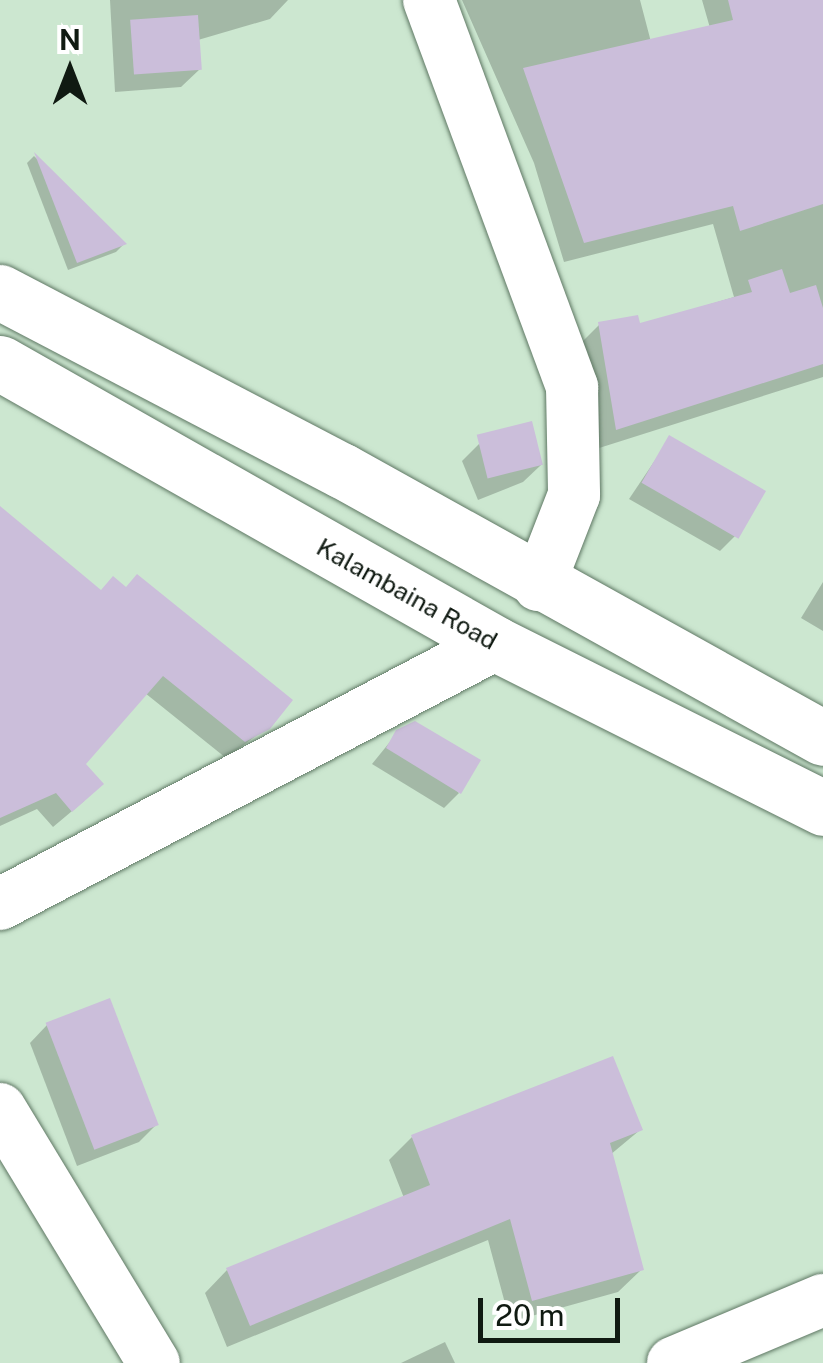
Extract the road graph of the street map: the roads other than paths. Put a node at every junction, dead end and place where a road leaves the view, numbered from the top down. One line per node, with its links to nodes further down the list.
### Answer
1 (428, 0): 4 (street)
2 (0, 292): 4 (main road)
3 (0, 363): 5 (main road, Kalambaina Road)
4 (538, 585): 6 (main road)
5 (496, 644): 7 (main road, Kalambaina Road); 8 (street)
6 (823, 738)
7 (823, 808)
8 (0, 904)
9 (0, 1109): 11 (street)
10 (823, 1300): 12 (street)
11 (154, 1363)
12 (672, 1363)

